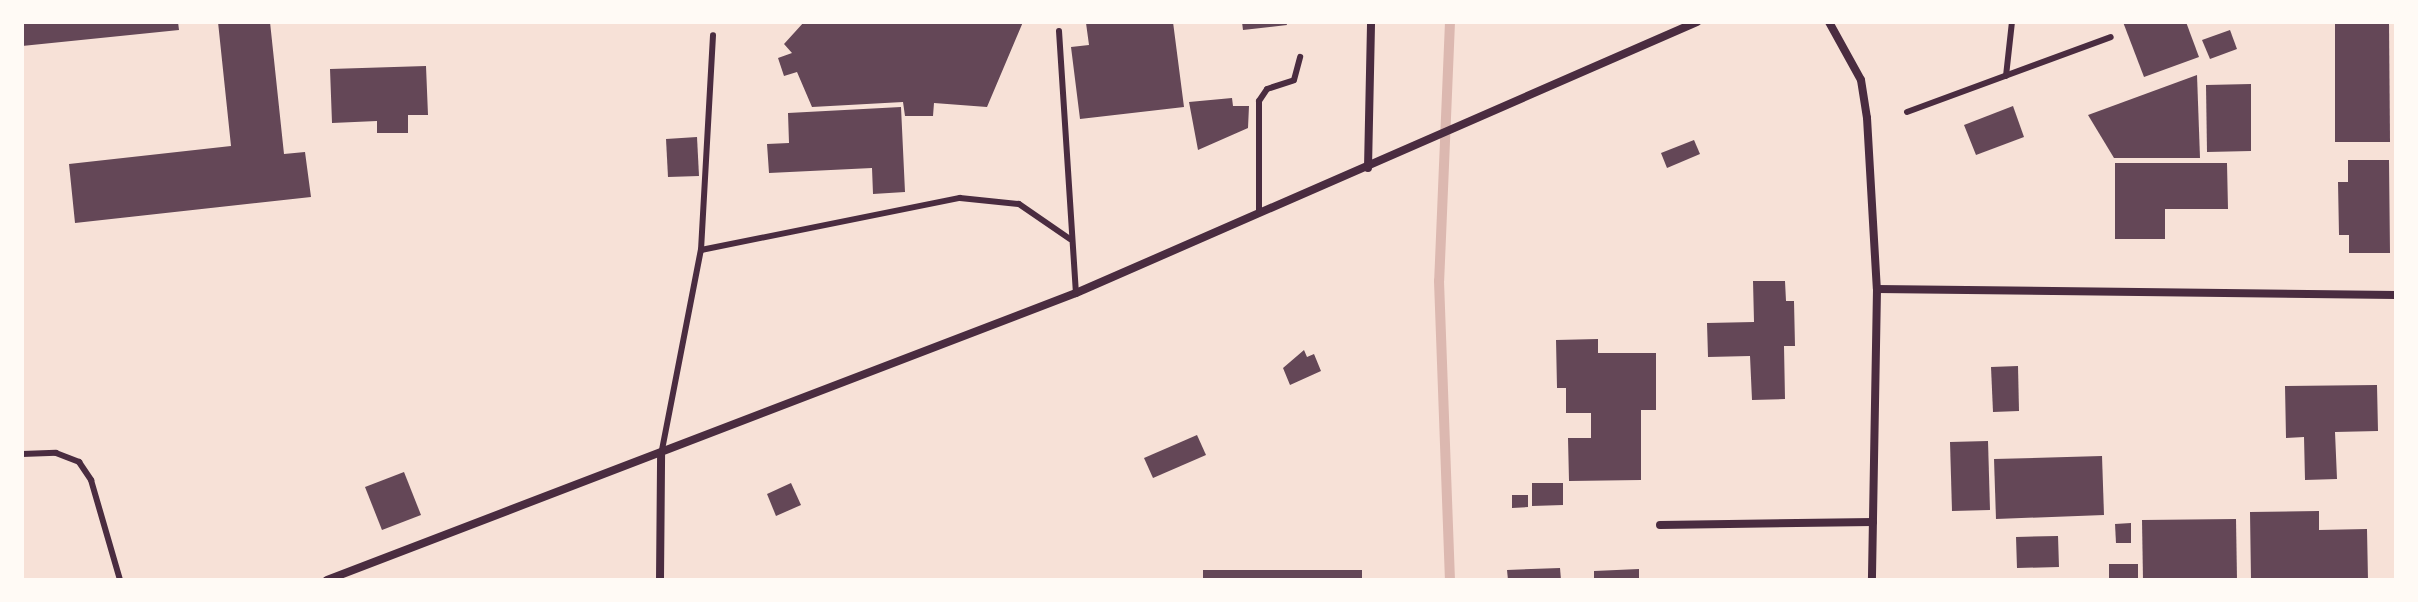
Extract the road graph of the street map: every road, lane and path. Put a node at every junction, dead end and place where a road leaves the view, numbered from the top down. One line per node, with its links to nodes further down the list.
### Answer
1 (1371, 22): 11 (street)
2 (1697, 22): 11 (street)
3 (1829, 22): 15 (street)
4 (2012, 22): 9 (lane)
5 (1059, 31): 13 (lane)
6 (713, 35): 14 (lane)
7 (2111, 37): 9 (lane)
8 (1300, 57): 12 (lane)
9 (2006, 76): 10 (lane)
10 (1907, 112)
11 (1368, 168): 12 (street)
12 (1259, 213): 16 (street)
13 (1070, 239): 14 (lane); 16 (lane)
14 (701, 250): 19 (lane)
15 (1877, 289): 17 (street); 20 (street)
16 (1076, 293): 19 (street)
17 (2396, 295)
18 (22, 454): 22 (lane)
19 (661, 455): 23 (street); 24 (street)
20 (1873, 522): 21 (street); 25 (street)
21 (1660, 525)
22 (120, 580)
23 (327, 580)
24 (660, 580)
25 (1872, 580)

